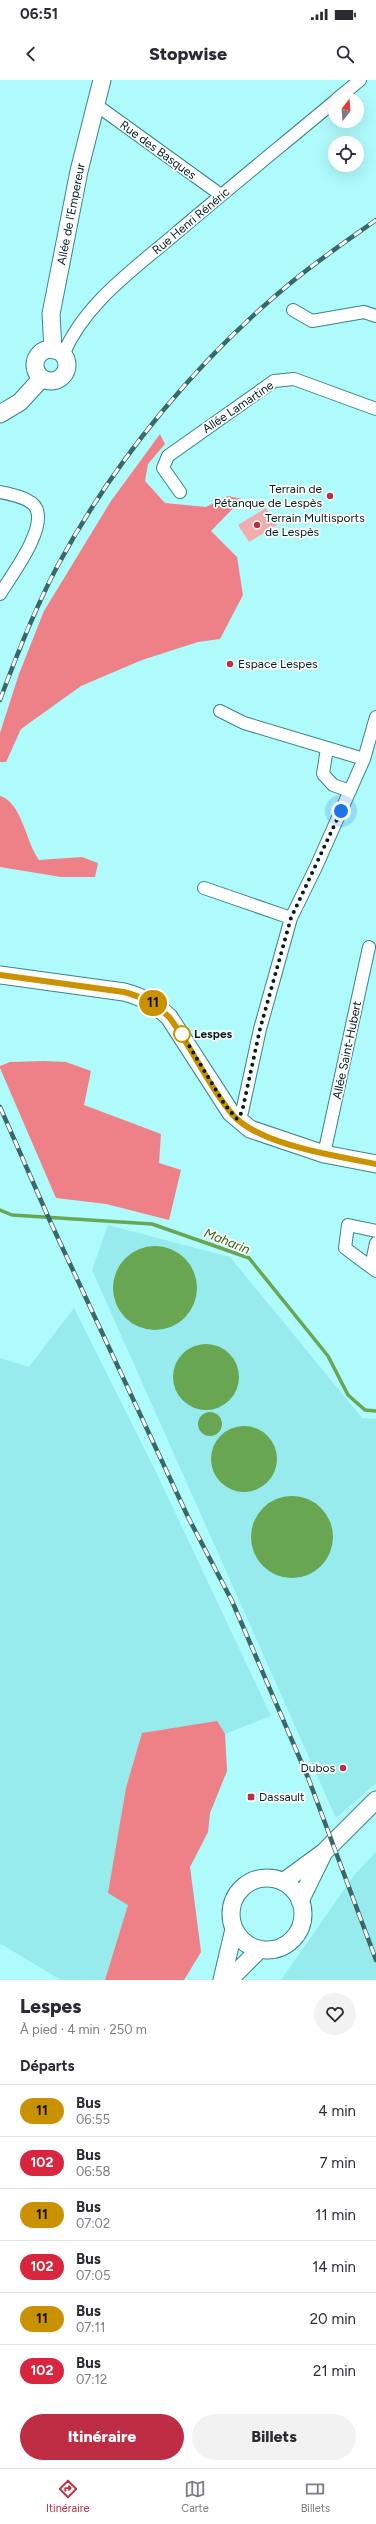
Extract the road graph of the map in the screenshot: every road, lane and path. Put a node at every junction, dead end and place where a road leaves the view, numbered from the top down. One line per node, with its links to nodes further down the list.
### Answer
1 (102, 80): 4 (street, Allée de l'Empereur)
2 (360, 80): 3 (street)
3 (345, 92)
4 (95, 104): 6 (street, Rue des Basques); 9 (street, Allée de l'Empereur)
5 (328, 107): 6 (street, Rue Henri Rénéric)
6 (221, 195): 9 (street, Rue Henri Rénéric)
7 (293, 310): 8 (street)
8 (376, 316)
9 (58, 352): 10 (street); 10 (street)
10 (42, 378): 12 (street)
11 (376, 409): 14 (street, Allée Lamartine)
12 (0, 414)
13 (0, 492): 15 (street)
14 (180, 492)
15 (0, 594)
16 (220, 711): 18 (street)
17 (376, 717): 19 (street)
18 (328, 748): 19 (street); 20 (street)
19 (364, 759): 20 (street)
20 (350, 791): 22 (street)
21 (204, 888): 22 (street)
22 (291, 918): 25 (street)
23 (369, 947): 26 (street, Allée Saint-Hubert)
24 (0, 975): 25 (street)
25 (237, 1119): 26 (street)
26 (324, 1154): 27 (street)
27 (376, 1164)
28 (376, 1231): 30 (street)
29 (376, 1243): 30 (street)
30 (373, 1269)
31 (376, 1800): 32 (street)
32 (328, 1847): 33 (street); 34 (street)
33 (283, 1882): 34 (street); 35 (street)
34 (300, 1901): 36 (street)
35 (234, 1929): 36 (street); 37 (street)
36 (260, 1949): 38 (street)
37 (222, 1980)
38 (229, 1980)

